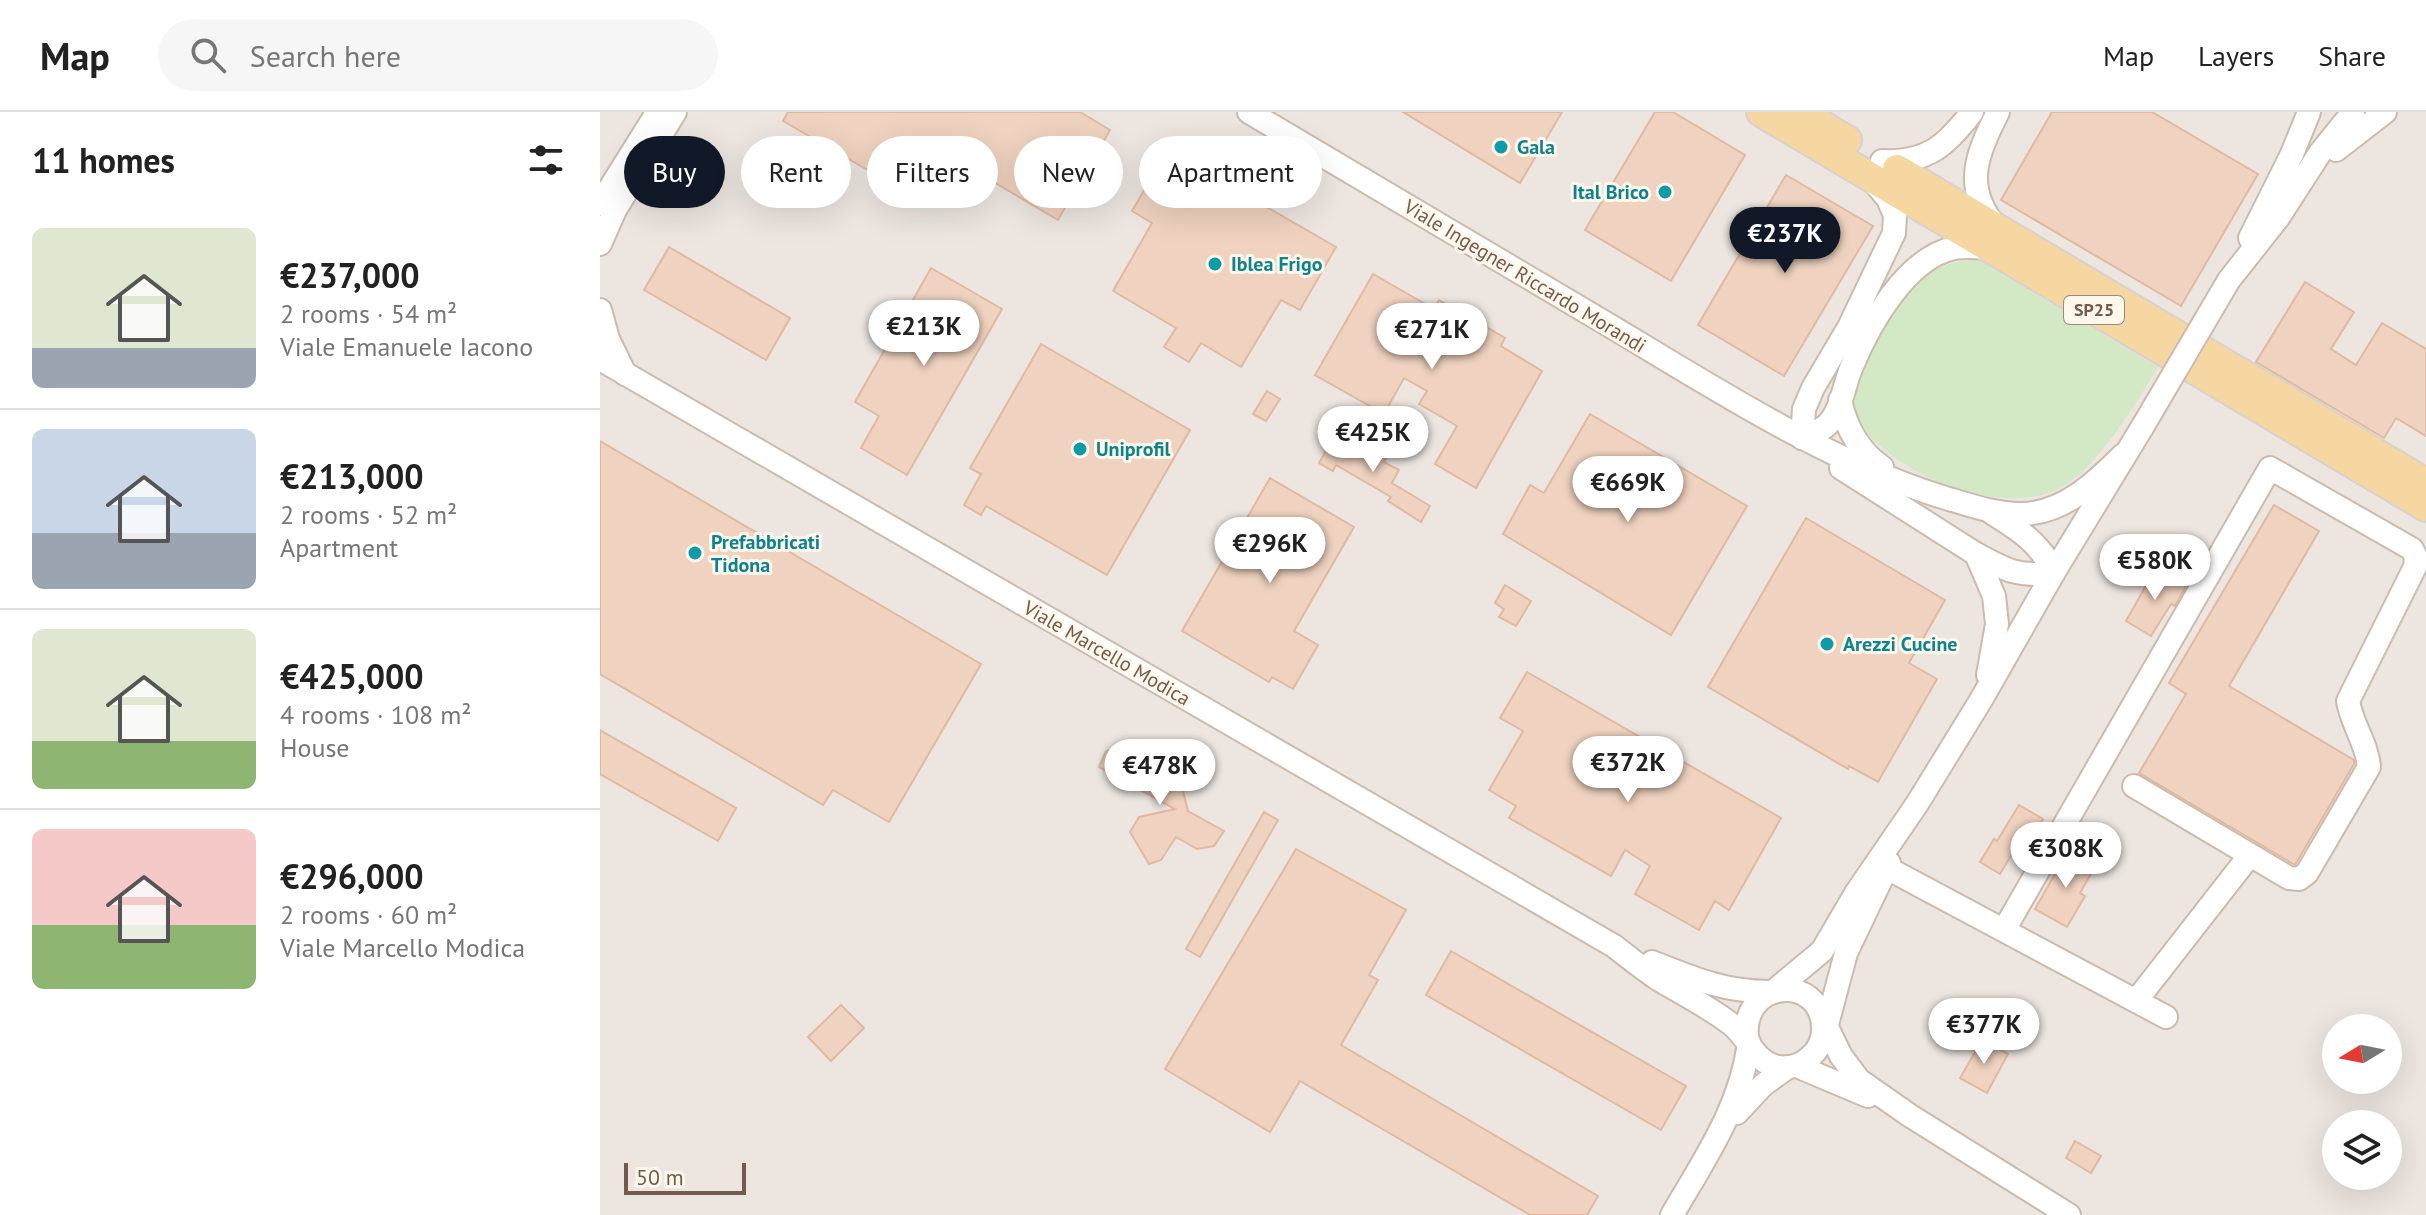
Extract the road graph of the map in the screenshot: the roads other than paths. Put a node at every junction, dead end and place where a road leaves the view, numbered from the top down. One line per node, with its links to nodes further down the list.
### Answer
1 (657, 112): 12 (street)
2 (675, 112): 15 (street)
3 (1249, 112): 22 (street, Viale Ingegner Riccardo Morandi)
4 (1761, 112): 11 (main road, SP25)
5 (1800, 112): 11 (main road, SP25)
6 (1972, 112): 11 (street)
7 (1998, 112): 14 (street)
8 (2309, 112): 16 (street)
9 (2353, 112): 13 (street)
10 (2385, 112): 13 (street)
11 (1875, 168): 14 (main road, SP25); 20 (street)
12 (600, 204)
13 (2278, 218): 16 (street)
14 (1994, 238): 21 (street); 25 (main road, SP25); 27 (main road, SP25)
15 (600, 244)
16 (2229, 280): 24 (street, bridge)
17 (600, 310): 19 (street)
18 (600, 359): 19 (street, Viale Marcello Modica)
19 (625, 374): 37 (street, Viale Marcello Modica)
20 (1813, 388): 22 (street); 23 (street)
21 (1840, 400): 23 (street); 26 (street)
22 (1754, 411): 23 (street, Viale Ingegner Riccardo Morandi)
23 (1802, 438): 26 (street); 29 (street)
24 (2123, 455): 28 (street); 30 (street)
25 (2426, 483)
26 (1917, 489): 28 (street)
27 (2426, 507)
28 (1992, 512): 30 (street)
29 (1976, 554): 30 (street); 31 (street)
30 (2054, 572): 31 (street)
31 (1981, 700): 33 (street)
32 (2134, 786): 34 (street)
33 (1917, 804): 35 (street); 38 (street)
34 (2250, 855): 36 (street); 39 (street)
35 (1887, 868): 36 (street); 41 (street)
36 (2004, 930): 39 (street)
37 (1614, 946): 38 (street); 42 (street)
38 (1772, 992): 41 (street); 42 (street)
39 (2136, 1001): 40 (street)
40 (2166, 1017)
41 (1828, 1025): 43 (street); 44 (street)
42 (1748, 1040): 43 (street); 45 (street)
43 (1792, 1066): 44 (street); 45 (street)
44 (1909, 1115): 47 (street)
45 (1720, 1132): 46 (street)
46 (1672, 1215)
47 (2069, 1215)

